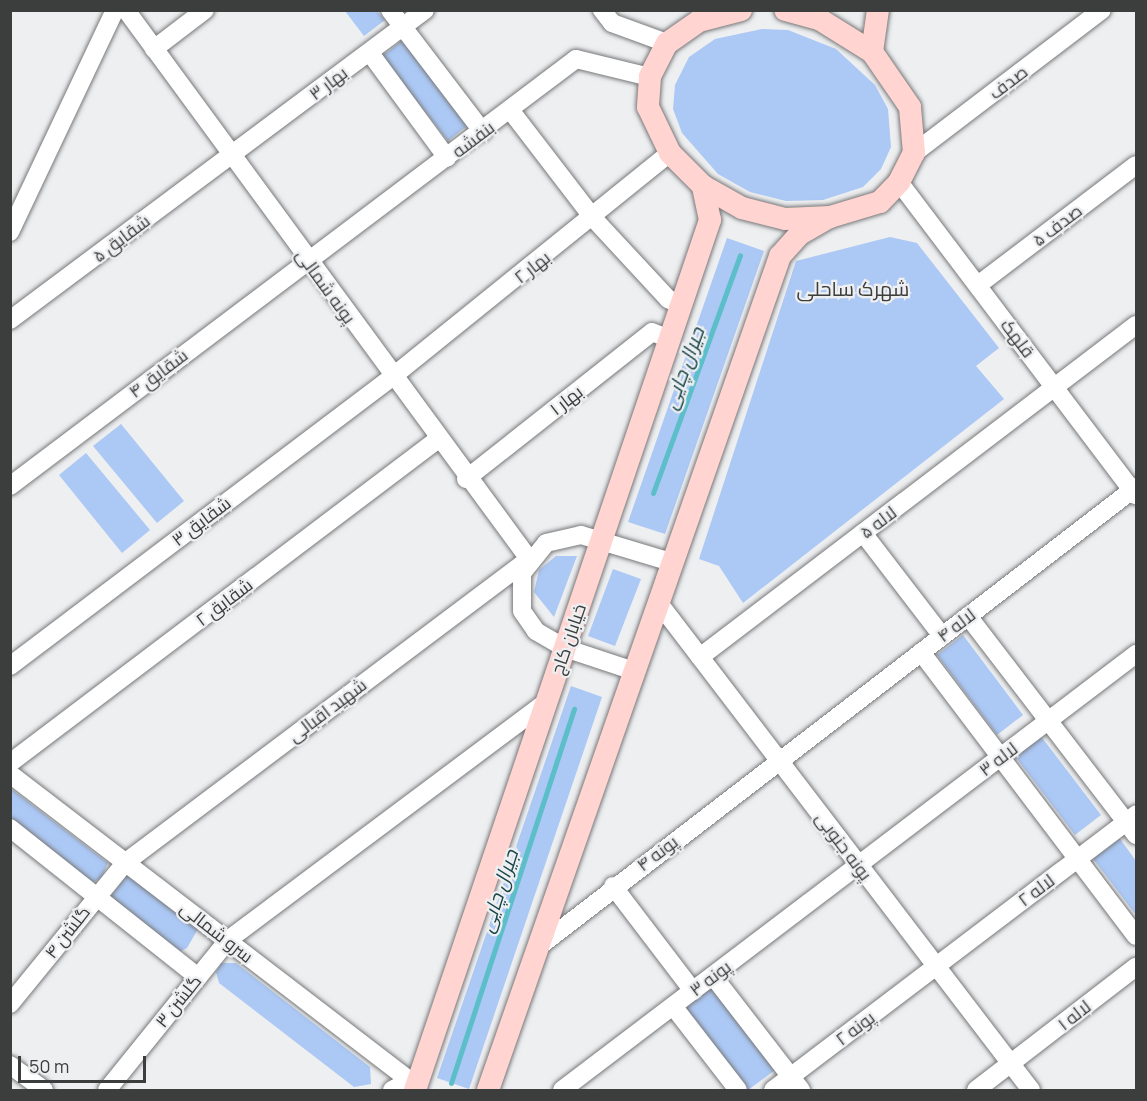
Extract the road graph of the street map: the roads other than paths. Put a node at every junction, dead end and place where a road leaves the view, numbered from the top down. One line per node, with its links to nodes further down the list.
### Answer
1 (115, 10): 28 (street)
2 (126, 10): 13 (street, پونه شمالی)
3 (205, 10): 13 (street)
4 (390, 10): 11 (street)
5 (425, 10): 11 (street, بهار ۳)
6 (602, 10): 12 (street)
7 (741, 10): 12 (main road)
8 (785, 10): 14 (main road)
9 (878, 10): 14 (main road)
10 (1102, 10): 20 (street, صدف)
11 (404, 28): 15 (street, بهار ۳); 18 (street)
12 (667, 43): 16 (main road)
13 (154, 49): 21 (street, پونه شمالی)
14 (872, 52): 20 (main road)
15 (370, 53): 21 (street, بهار ۳); 22 (street)
16 (650, 77): 17 (street, بنفشه); 19 (main road)
17 (511, 111): 18 (street, بنفشه); 27 (street)
18 (483, 132): 22 (street, بنفشه)
19 (670, 153): 25 (main road); 27 (street, بهار ۲)
20 (914, 153): 24 (main road)
21 (231, 156): 29 (street, پونه شمالی); 32 (street, شقایق ۵)
22 (447, 158): 29 (street, بنفشه)
23 (1137, 165): 30 (street, صدف ۵)
24 (899, 182): 26 (main road); 30 (street, قلهک)
25 (703, 186): 26 (main road); 31 (main road, خیابان کاج)
26 (830, 218): 44 (main road)
27 (594, 219): 31 (street); 35 (street, بهار ۲)
28 (10, 231)
29 (308, 262): 35 (street, پونه شمالی); 39 (street, شقایق ۴)
30 (978, 285): 36 (street, قلهک)
31 (681, 305): 34 (main road, خیابان کاج)
32 (10, 320)
33 (1137, 325): 36 (street, لاله ۵)
34 (669, 339): 38 (street, بهار ۱); 42 (main road, خیابان کاج)
35 (392, 377): 37 (street, پونه شمالی); 52 (street, شقایق ۳)
36 (1055, 387): 40 (street, قلهک); 41 (street, لاله ۵)
37 (437, 440): 38 (street, پونه شمالی); 58 (street, شقایق ۲)
38 (466, 479): 43 (street, پونه شمالی)
39 (10, 486)
40 (1135, 490): 46 (street, لاله ۴)
41 (863, 533): 47 (street); 51 (street, لاله ۵)
42 (602, 539): 43 (street, شهید اقبالی); 44 (street, شهید اقبالی); 48 (main road, خیابان کاج)
43 (529, 560): 48 (street); 63 (street, شهید اقبالی)
44 (671, 562): 45 (main road)
45 (658, 602): 51 (street, پونه جنوبی); 53 (main road)
46 (968, 616): 47 (street, لاله ۴); 55 (street)
47 (942, 636): 49 (street, لاله ۴)
48 (565, 648): 53 (street); 54 (main road, خیابان کاج)
49 (921, 652): 56 (street); 57 (street, لاله ۴)
50 (1137, 654): 55 (street, لاله ۳)
51 (700, 657): 57 (street, پونه جنوبی)
52 (10, 666)
53 (634, 671): 69 (main road)
54 (547, 701): 68 (street, گلشن ۳); 80 (main road, خیابان کاج)
55 (1048, 721): 56 (street, لاله ۳); 60 (street)
56 (1001, 757): 62 (street); 64 (street, لاله ۳)
57 (778, 760): 64 (street, پونه جنوبی); 65 (street, پونه ۴)
58 (10, 763)
59 (10, 774): 63 (street, سرو شمالی)
60 (1133, 824): 62 (street, لاله ۲)
61 (10, 828): 66 (street)
62 (1079, 858): 67 (street); 70 (street, لاله ۲)
63 (126, 861): 66 (street, گلشن ۴); 68 (street, سرو شمالی)
64 (859, 865): 70 (street, پونه جنوبی); 72 (street, پونه ۳)
65 (613, 886): 69 (street, پونه ۴); 74 (street)
66 (95, 896): 73 (street); 75 (street, گلشن ۴)
67 (1137, 936)
68 (228, 940): 73 (street, گلشن ۳); 80 (street, سرو شمالی)
69 (537, 948): 84 (main road)
70 (936, 966): 77 (street, پونه جنوبی); 79 (street, پونه ۲)
71 (1137, 967): 77 (street, لاله ۱)
72 (713, 976): 74 (street, پونه ۳); 79 (street)
73 (198, 977): 82 (street, گلشن ۳)
74 (693, 991): 76 (street, پونه ۳)
75 (10, 1004)
76 (673, 1006): 85 (street, پونه ۳); 86 (street)
77 (1011, 1064): 88 (street, لاله ۱); 89 (street, پونه جنوبی)
78 (10, 1065): 81 (street)
79 (796, 1084): 87 (street, پونه ۲)
80 (416, 1087): 83 (street)
81 (44, 1090)
82 (107, 1090)
83 (392, 1090)
84 (488, 1090)
85 (562, 1090)
86 (738, 1090)
87 (773, 1090)
88 (976, 1090)
89 (1031, 1090)

